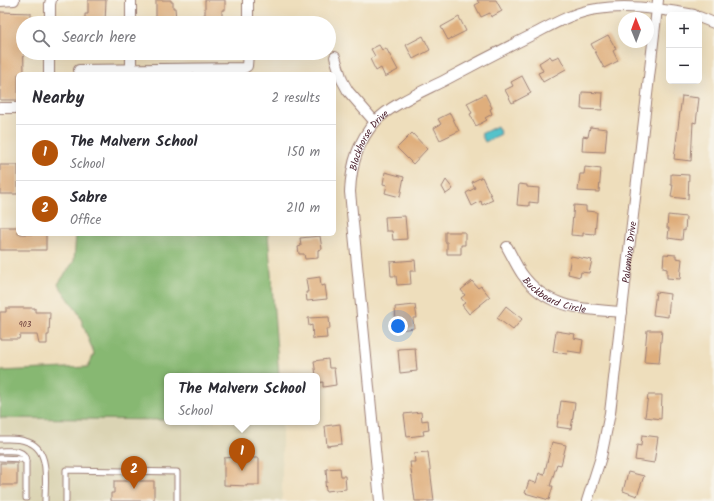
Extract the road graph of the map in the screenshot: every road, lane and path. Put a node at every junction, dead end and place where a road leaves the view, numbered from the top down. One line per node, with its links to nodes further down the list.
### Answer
1 (14, 0): 5 (street)
2 (51, 0): 8 (street)
3 (131, 0): 9 (street)
4 (248, 0): 10 (street)
5 (0, 1)
6 (657, 5): 7 (street, Blackhorse Drive); 22 (street, Blackhorse Drive); 24 (street, Palomino Drive)
7 (683, 12)
8 (50, 16)
9 (131, 16)
10 (248, 16)
11 (702, 18): 12 (street)
12 (714, 23)
13 (49, 60): 19 (street)
14 (131, 60): 18 (street)
15 (247, 60): 18 (street)
16 (336, 60): 22 (street)
17 (79, 70): 18 (street)
18 (131, 70)
19 (49, 72)
20 (0, 108): 21 (street)
21 (16, 108)
22 (375, 122): 33 (street, Blackhorse Drive)
23 (507, 247): 24 (street, Buckboard Circle)
24 (622, 312): 34 (street, Palomino Drive)
25 (0, 439): 30 (lane)
26 (0, 451): 28 (lane)
27 (0, 458): 28 (lane)
28 (26, 462): 29 (lane)
29 (26, 498)
30 (44, 501)
31 (66, 501): 32 (lane)
32 (177, 501)
33 (380, 501)
34 (587, 501)

